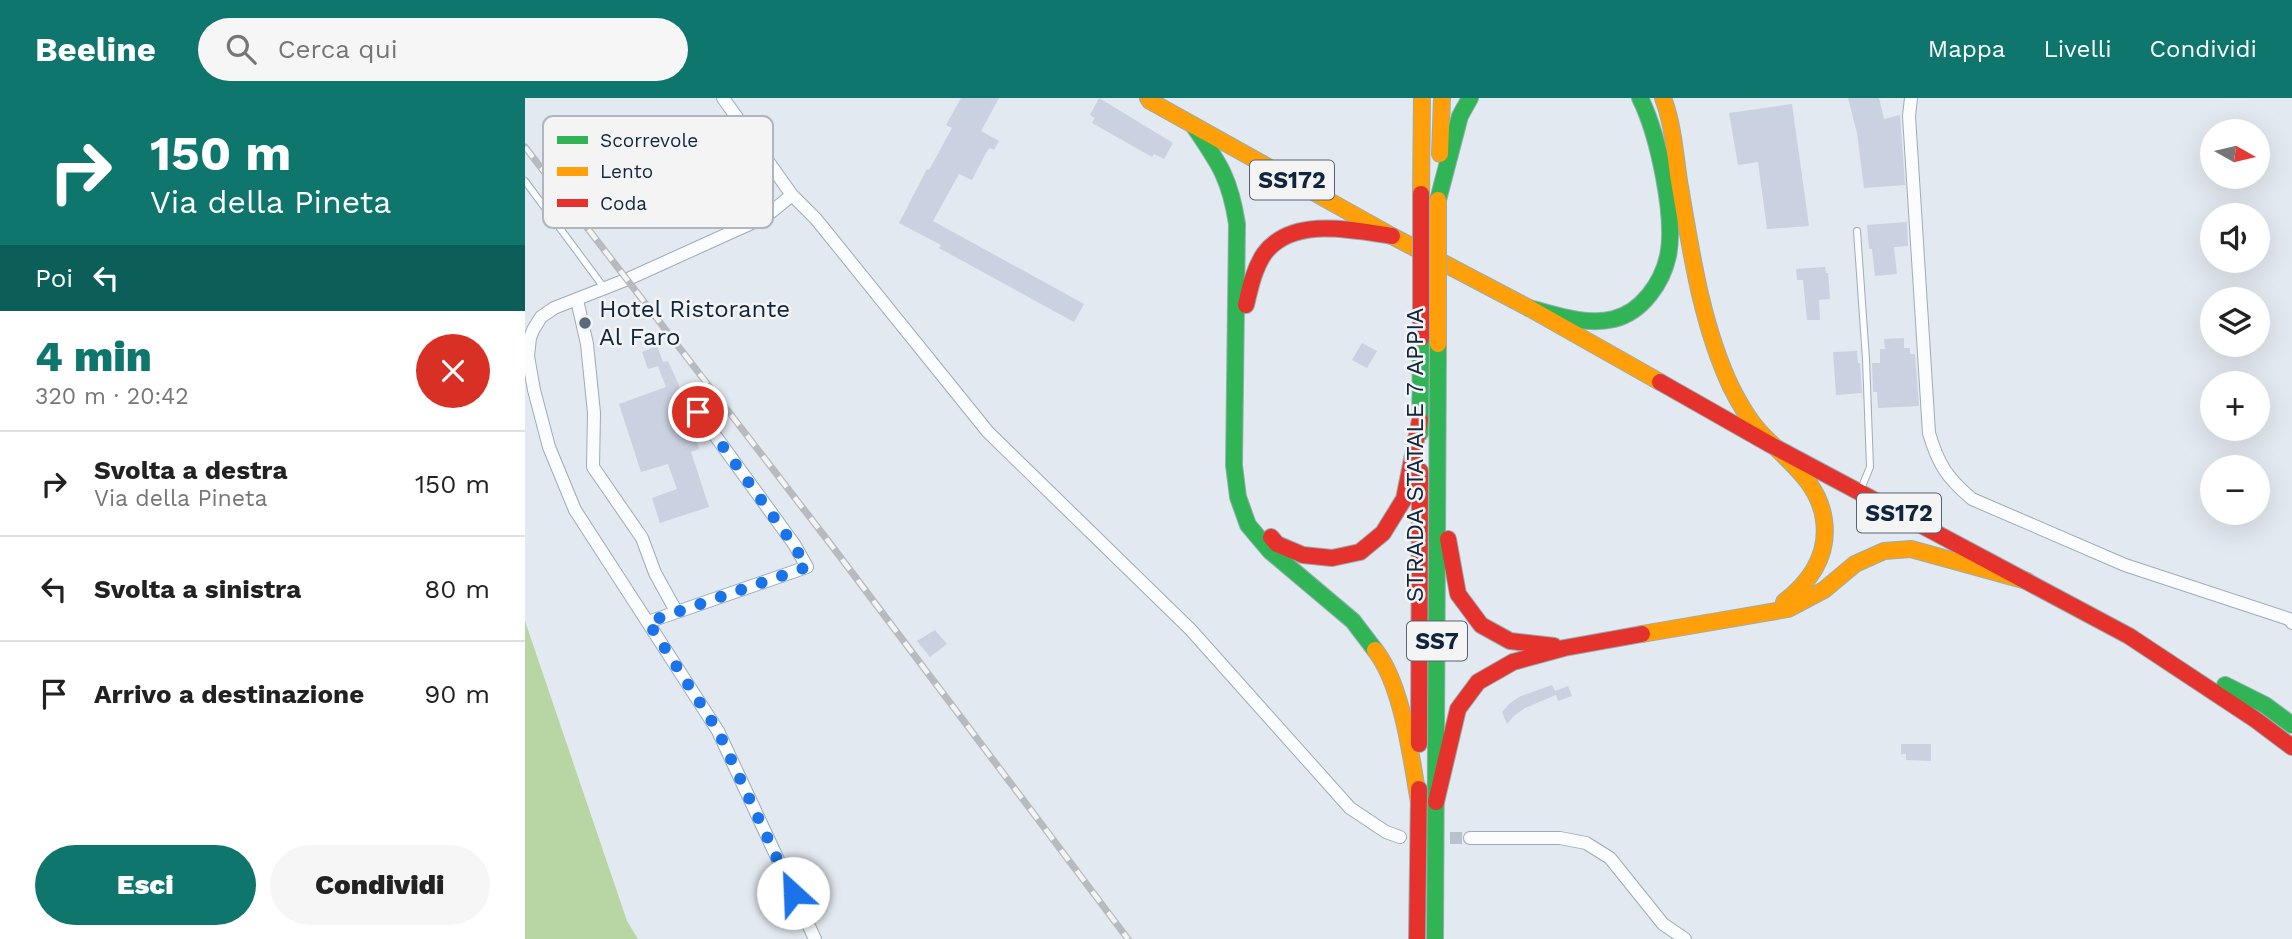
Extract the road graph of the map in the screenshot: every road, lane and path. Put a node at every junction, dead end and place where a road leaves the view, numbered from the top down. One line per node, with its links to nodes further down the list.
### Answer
1 (723, 98): 9 (street)
2 (1422, 98): 25 (main road, STRADA STATALE 7 APPIA / SS7, bridge)
3 (1442, 98): 14 (main road, STRADA STATALE 7 APPIA / SS7)
4 (1470, 98): 14 (main road)
5 (1640, 98): 23 (main road)
6 (1663, 98): 26 (main road)
7 (1911, 98): 33 (street)
8 (1149, 99): 10 (main road, SS172)
9 (736, 116)
10 (1193, 125): 20 (main road, SS172); 38 (main road)
11 (773, 168): 13 (street)
12 (525, 181): 15 (lane)
13 (792, 195): 16 (street); 40 (street)
14 (1439, 200): 27 (main road, STRADA STATALE 7 APPIA / SS7, bridge)
15 (543, 205)
16 (773, 210)
17 (560, 228): 21 (lane)
18 (741, 228): 21 (street)
19 (1857, 231): 28 (lane)
20 (1392, 236): 23 (main road, SS172); 25 (main road)
21 (605, 289): 22 (street)
22 (577, 300): 30 (street); 32 (street)
23 (1529, 308): 26 (main road, SS172)
24 (698, 412): 30 (street)
25 (1420, 420): 38 (main road, STRADA STATALE 7 APPIA / SS7)
26 (1772, 445): 28 (main road, SS172); 31 (main road)
27 (1438, 484): 35 (main road); 39 (main road, STRADA STATALE 7 APPIA / SS7)
28 (1860, 492): 29 (main road, SS172)
29 (2027, 581): 31 (main road); 34 (main road, SS172)
30 (675, 611): 32 (street)
31 (1759, 614): 35 (main road)
32 (648, 622): 42 (street)
33 (2292, 623)
34 (2129, 636): 36 (main road, SS172); 37 (main road, SS172)
35 (1564, 648): 39 (main road)
36 (2292, 725)
37 (2292, 747)
38 (1419, 802): 43 (main road, STRADA STATALE 7 APPIA / SS7)
39 (1436, 802): 44 (main road, STRADA STATALE 7 APPIA / SS7)
40 (1400, 837)
41 (1470, 838): 45 (street)
42 (815, 939)
43 (1417, 939)
44 (1435, 939)
45 (1685, 939)

